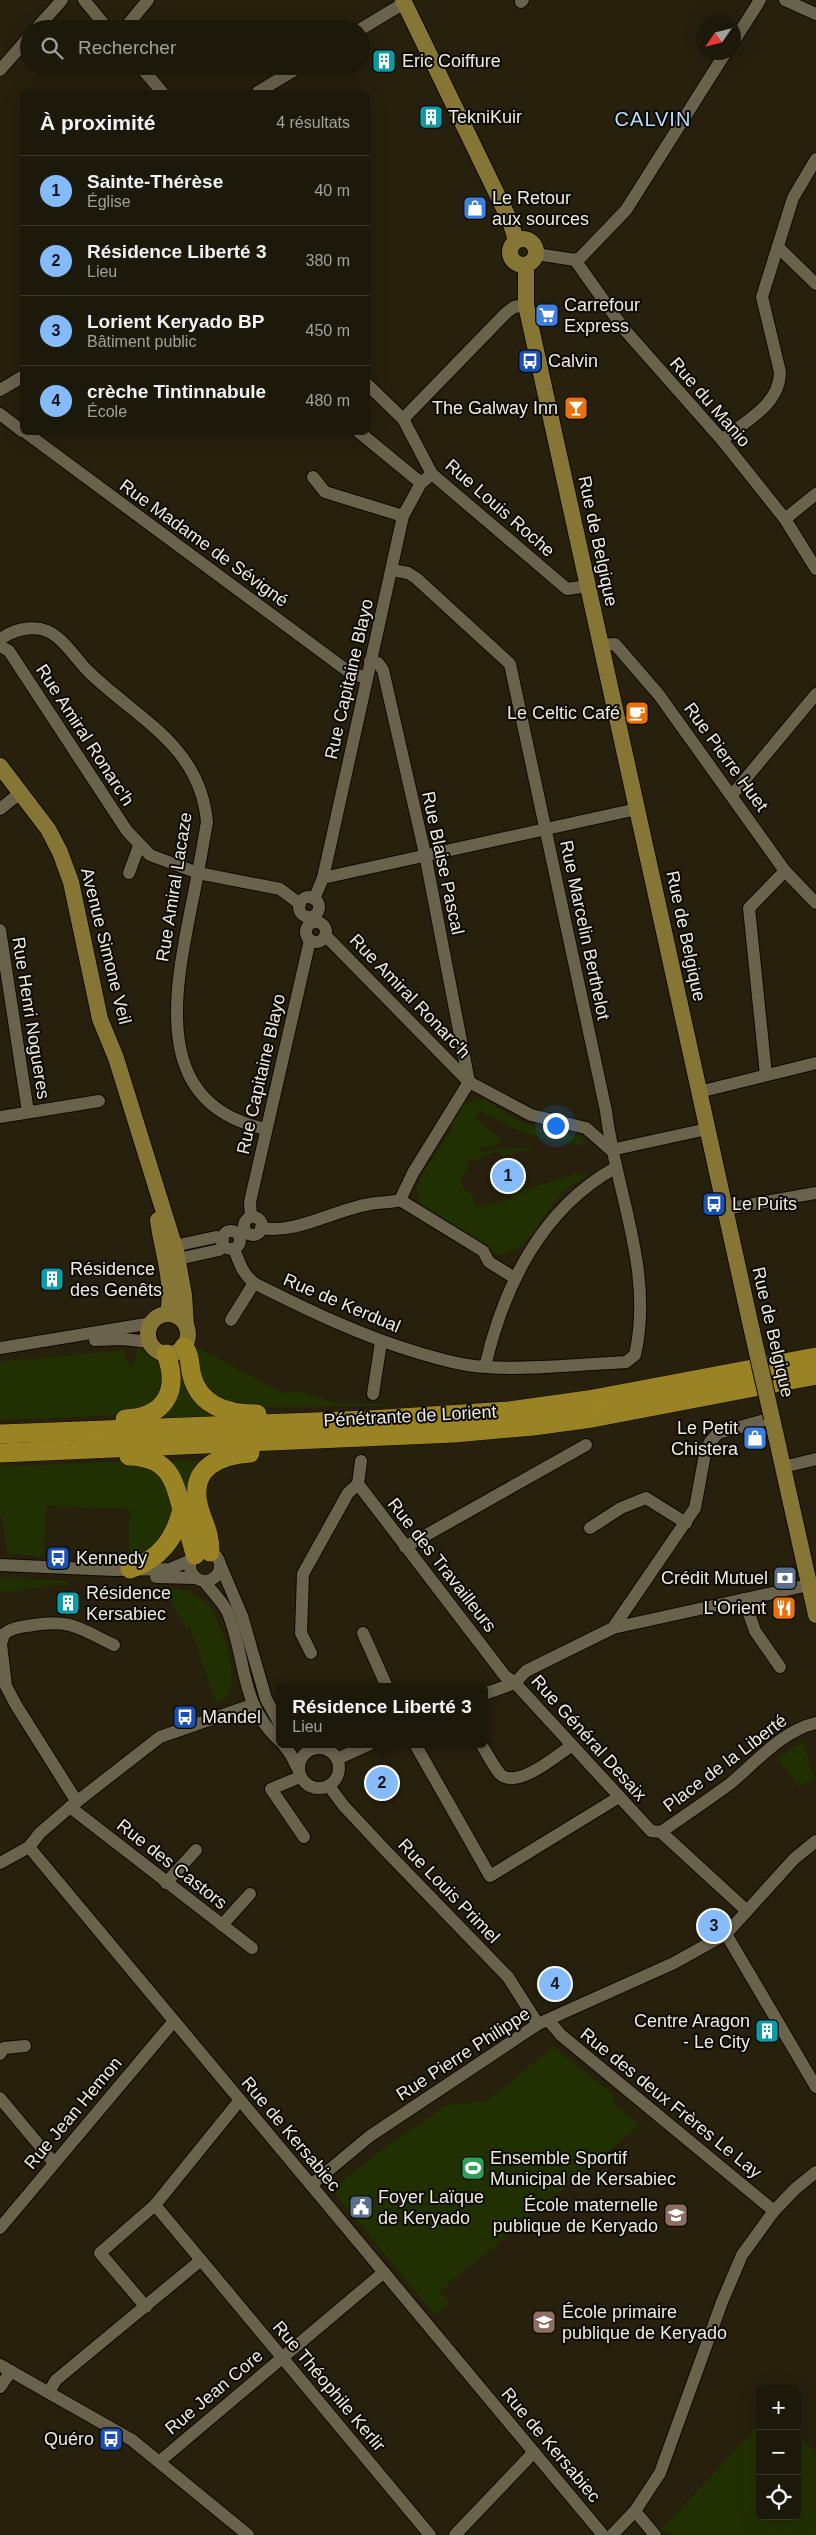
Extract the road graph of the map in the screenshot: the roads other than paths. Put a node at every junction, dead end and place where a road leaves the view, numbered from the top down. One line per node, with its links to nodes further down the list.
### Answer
1 (62, 0): 8 (street)
2 (84, 0): 9 (street)
3 (148, 0): 10 (street)
4 (760, 0): 12 (street)
5 (786, 0): 7 (street)
6 (404, 1): 11 (street); 22 (main road)
7 (816, 14)
8 (44, 20)
9 (101, 20)
10 (131, 20)
11 (370, 23)
12 (741, 30)
13 (20, 48): 15 (street)
14 (721, 60): 23 (street)
15 (0, 70)
16 (148, 75): 18 (street)
17 (286, 75): 19 (street)
18 (160, 90)
19 (261, 90)
20 (816, 159): 21 (street)
21 (778, 247): 24 (street); 34 (street)
22 (531, 260): 23 (street); 25 (main road, Rue de Belgique)
23 (576, 260): 34 (street, Rue du Manio)
24 (816, 284)
25 (526, 305): 30 (street); 43 (main road, Rue de Belgique)
26 (20, 378): 28 (street)
27 (370, 387): 30 (street, Rue Louis Roche)
28 (0, 390)
29 (0, 414): 31 (street, Rue Madame de Sévigné)
30 (403, 419): 35 (street, Rue Louis Roche)
31 (20, 429)
32 (28, 435): 48 (street, Rue Madame de Sévigné)
33 (363, 435): 37 (street)
34 (722, 440): 40 (street, Rue du Manio)
35 (432, 474): 37 (street, Rue Capitaine Blayo); 43 (street, Rue Louis Roche)
36 (313, 477): 39 (street)
37 (421, 484): 39 (street, Rue Capitaine Blayo)
38 (816, 494): 40 (street)
39 (402, 516): 42 (street, Rue Capitaine Blayo)
40 (785, 519): 41 (street, Rue du Manio)
41 (816, 569)
42 (392, 570): 47 (street, Rue Capitaine Blayo); 55 (street, Rue Marcelin Berthelot)
43 (588, 586): 45 (main road, Rue de Belgique)
44 (0, 640): 60 (street, Rue Amiral Lacaze)
45 (601, 645): 52 (street, Rue Pierre Huet); 54 (main road, Rue de Belgique)
46 (0, 646): 56 (street, Rue Amiral Ronarc'h)
47 (370, 661): 48 (street, Rue Capitaine Blayo); 57 (street, Rue Blaise Pascal)
48 (366, 678): 61 (street, Rue Capitaine Blayo)
49 (816, 694): 52 (street)
50 (0, 766): 51 (main road, Avenue Simone Veil)
51 (10, 783): 53 (street); 80 (main road, Avenue Simone Veil)
52 (732, 795): 58 (street, Rue Pierre Huet)
53 (0, 809)
54 (637, 809): 55 (street); 72 (main road, Rue de Belgique)
55 (545, 829): 57 (street); 78 (street, Rue Marcelin Berthelot)
56 (139, 846): 59 (street); 60 (street, Rue Amiral Ronarc'h)
57 (425, 854): 61 (street); 71 (street, Rue Blaise Pascal)
58 (785, 870): 63 (street, Rue Pierre Huet); 70 (street)
59 (130, 873)
60 (198, 873): 64 (street, Rue Amiral Ronarc'h); 77 (street, Rue Amiral Lacaze)
61 (323, 878): 62 (street, Rue Capitaine Blayo)
62 (314, 899): 64 (street); 66 (street)
63 (816, 903)
64 (300, 904): 65 (street)
65 (306, 922): 66 (street); 68 (street)
66 (322, 924): 68 (street); 71 (street, Rue Amiral Ronarc'h)
67 (0, 930): 74 (street, Rue Henri Nogueres)
68 (310, 940): 77 (street, Rue Capitaine Blayo)
69 (816, 1063): 70 (street)
70 (766, 1075): 72 (street)
71 (469, 1082): 78 (street, Rue Amiral Ronarc'h); 82 (street)
72 (699, 1092): 76 (main road, Rue de Belgique)
73 (99, 1101): 74 (street)
74 (28, 1112): 75 (street)
75 (0, 1117)
76 (708, 1128): 78 (street); 83 (main road, Rue de Belgique)
77 (266, 1129): 84 (street, Rue Capitaine Blayo)
78 (611, 1150): 79 (street, Rue Marcelin Berthelot)
79 (615, 1168): 86 (street); 97 (street, Rue Marcelin Berthelot)
80 (155, 1190): 85 (main road, Avenue Simone Veil); 88 (main road, Avenue Simone Veil)
81 (816, 1193): 83 (street)
82 (400, 1200): 84 (street); 86 (street)
83 (725, 1209): 103 (main road, Rue de Belgique, bridge)
84 (240, 1234): 85 (street); 87 (street, Rue de Kerdual)
85 (176, 1253): 91 (main road, Avenue Simone Veil)
86 (514, 1278): 99 (street)
87 (254, 1283): 89 (street); 94 (street, Rue de Kerdual)
88 (168, 1314): 90 (main road); 91 (main road)
89 (232, 1320)
90 (152, 1323): 92 (street); 93 (main road)
91 (186, 1325): 96 (main road)
92 (45, 1342): 93 (street); 95 (street)
93 (150, 1342): 96 (main road)
94 (381, 1342): 99 (street, Rue de Kerdual); 101 (street)
95 (0, 1348)
96 (175, 1350): 102 (highway); 104 (highway)
97 (635, 1355): 99 (street, Rue de Kerdual)
98 (816, 1357): 102 (highway, Pénétrante de Lorient)
99 (485, 1367)
100 (816, 1376): 105 (highway, Pénétrante de Lorient)
101 (373, 1394)
102 (509, 1411): 106 (highway, Pénétrante de Lorient)
103 (772, 1418): 112 (main road, Rue de Belgique); 115 (street)
104 (0, 1426)
105 (533, 1426): 108 (highway, Pénétrante de Lorient); 118 (highway)
106 (0, 1434)
107 (586, 1445): 117 (street)
108 (0, 1452)
109 (816, 1459): 112 (street)
110 (362, 1462): 113 (street)
111 (0, 1463): 114 (highway)
112 (783, 1468): 122 (main road, Rue de Belgique)
113 (358, 1484): 117 (street, Rue des Travailleurs); 128 (street)
114 (182, 1510): 118 (highway); 120 (highway)
115 (686, 1523): 116 (street); 125 (street)
116 (590, 1528)
117 (405, 1547): 130 (street, Rue des Travailleurs)
118 (204, 1558): 120 (street); 121 (street); 121 (street); 134 (street)
119 (0, 1565): 120 (street)
120 (122, 1569): 121 (street)
121 (200, 1580): 133 (street)
122 (809, 1585): 123 (street); 124 (main road, Rue de Belgique)
123 (744, 1599): 125 (street); 129 (street)
124 (816, 1615)
125 (613, 1628): 130 (street)
126 (363, 1633): 131 (street)
127 (114, 1645): 148 (street, Rue des Castors)
128 (311, 1653)
129 (780, 1667)
130 (515, 1682): 132 (street); 137 (street, Rue Général Desaix)
131 (385, 1683)
132 (488, 1692)
133 (252, 1704): 136 (street); 148 (street)
134 (276, 1717)
135 (816, 1723): 149 (street, Place de la Liberté)
136 (276, 1737)
137 (571, 1746): 143 (street); 147 (street, Rue Général Desaix)
138 (286, 1748): 145 (street)
139 (311, 1748): 145 (street)
140 (319, 1748): 144 (street)
141 (361, 1748): 144 (street)
142 (417, 1748): 147 (street)
143 (484, 1748)
144 (337, 1759): 146 (street)
145 (299, 1773): 146 (street); 150 (street)
146 (329, 1786): 162 (street, Rue Louis Primel)
147 (619, 1797): 149 (street, Rue Général Desaix)
148 (73, 1805): 152 (street); 155 (street, Rue des Castors)
149 (661, 1832): 157 (street, Place de la Liberté)
150 (304, 1837)
151 (816, 1841): 157 (street)
152 (29, 1847): 154 (street); 161 (street, Rue de Kersabiec)
153 (196, 1850): 155 (street)
154 (0, 1863)
155 (166, 1883): 158 (street, Rue des Castors)
156 (250, 1894): 158 (street)
157 (747, 1911): 159 (street, Rue Pierre Philippe)
158 (222, 1925): 160 (street, Rue des Castors)
159 (726, 1934): 162 (street, Rue Pierre Philippe); 165 (street)
160 (252, 1948)
161 (174, 2021): 167 (street, Rue de Kersabiec); 168 (street, Rue Jean Hemon)
162 (543, 2022): 170 (street, Rue Pierre Philippe); 172 (street, Rue des deux Frères Le Lay)
163 (25, 2046): 164 (street)
164 (0, 2054)
165 (816, 2087)
166 (0, 2098): 168 (street)
167 (240, 2100): 170 (street, Rue de Kersabiec); 171 (street)
168 (54, 2163): 173 (street, Rue Jean Hemon)
169 (816, 2172): 172 (street)
170 (312, 2186): 175 (street, Rue de Kersabiec)
171 (155, 2205): 174 (street, Rue Théophile Kerlir); 176 (street)
172 (774, 2210): 183 (street)
173 (0, 2228)
174 (201, 2260): 176 (street); 177 (street, Rue Théophile Kerlir)
175 (384, 2272): 177 (street, Rue Jean Core); 181 (street, Rue de Kersabiec)
176 (146, 2307): 180 (street)
177 (282, 2357): 182 (street, Rue Jean Core); 185 (street, Rue Théophile Kerlir)
178 (6, 2368): 179 (street); 180 (street)
179 (0, 2387)
180 (49, 2392): 182 (street)
181 (534, 2452): 186 (street); 187 (street, Rue de Kersabiec)
182 (160, 2461): 184 (street)
183 (635, 2511): 188 (street); 189 (street)
184 (248, 2535)
185 (430, 2535)
186 (455, 2535)
187 (603, 2535)
188 (612, 2535)
189 (655, 2535)

